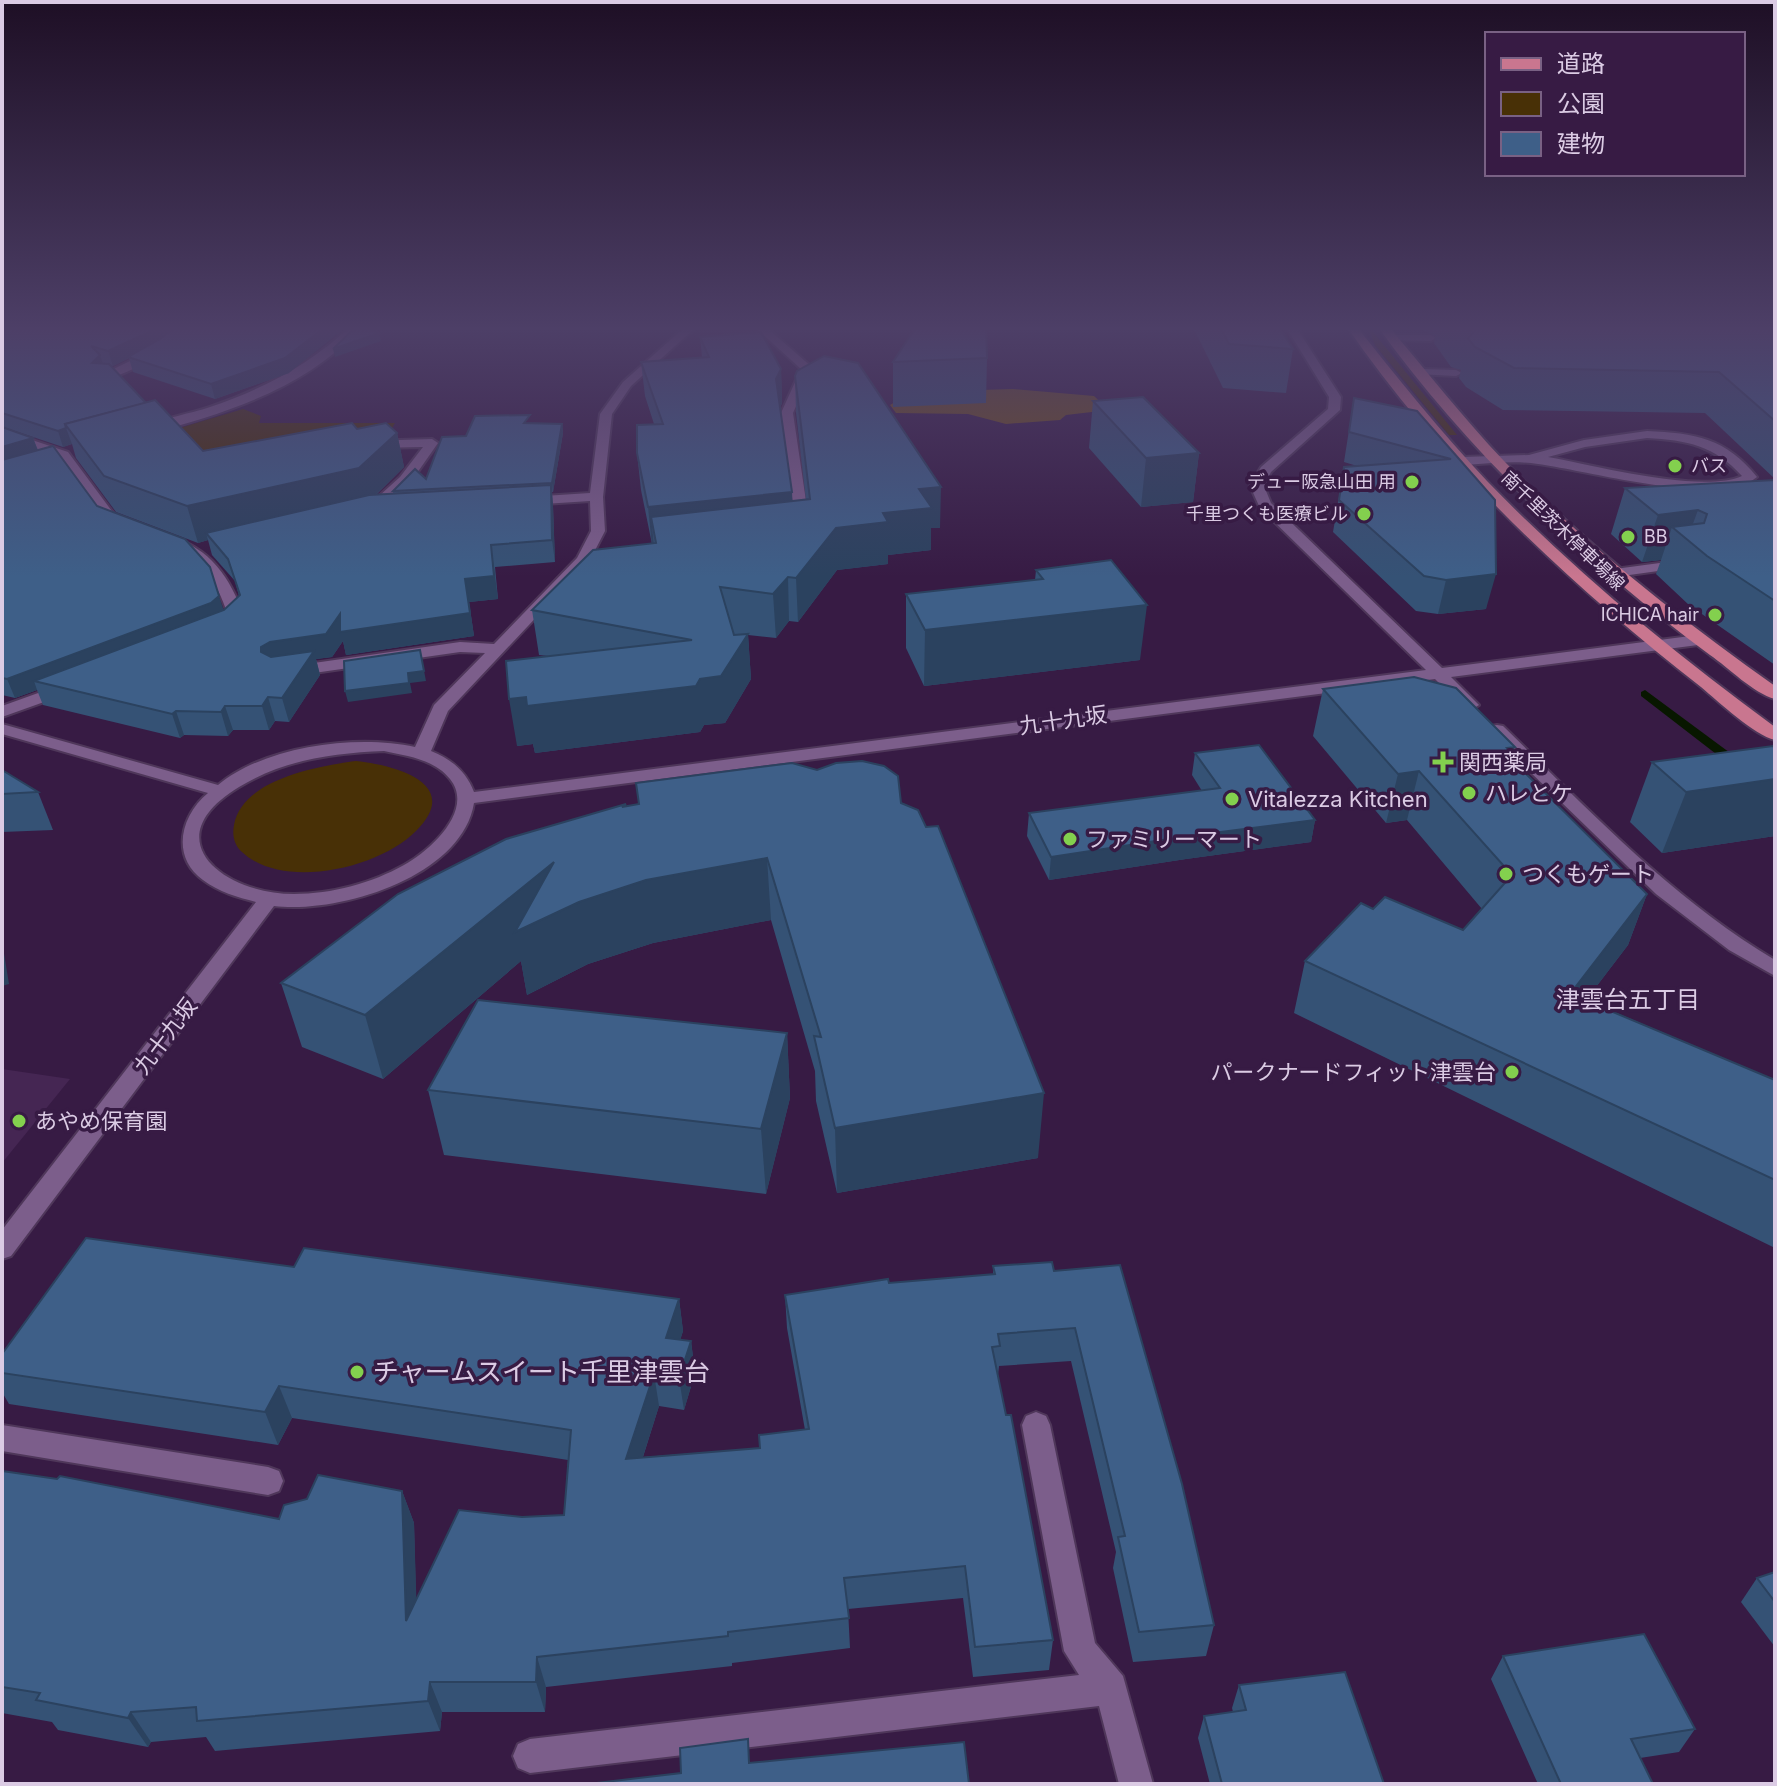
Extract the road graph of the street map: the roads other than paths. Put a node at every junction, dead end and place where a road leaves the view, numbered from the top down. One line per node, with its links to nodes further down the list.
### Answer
1 (214, 410): 7 (street)
2 (609, 410): 15 (street)
3 (788, 410): 18 (street)
4 (1334, 410): 25 (street)
5 (1420, 410): 14 (main road, 南千里茨木停車場線)
6 (1454, 410): 12 (main road, 南千里茨木停車場線)
7 (137, 433)
8 (2, 434): 10 (street)
9 (363, 444): 17 (street)
10 (71, 452): 13 (street); 21 (street)
11 (1529, 459): 11 (street); 12 (street)
12 (1496, 460): 14 (street); 20 (main road, 南千里茨木停車場線)
13 (41, 461)
14 (1462, 461): 23 (main road, 南千里茨木停車場線)
15 (596, 497): 16 (street); 24 (street)
16 (507, 502)
17 (402, 507)
18 (788, 538)
19 (1682, 564): 20 (street)
20 (1615, 573): 22 (main road, 南千里茨木停車場線)
21 (213, 632)
22 (1698, 640): 23 (street, 九十九坂); 28 (main road, 南千里茨木停車場線)
23 (1658, 645): 25 (street, 九十九坂); 31 (main road, 南千里茨木停車場線)
24 (500, 649): 26 (street); 32 (street)
25 (1436, 672): 34 (street, 九十九坂); 36 (street)
26 (277, 673)
27 (86, 681): 29 (street)
28 (1775, 694)
29 (2, 712)
30 (2, 729): 33 (street)
31 (1775, 735)
32 (421, 753): 33 (street); 34 (street)
33 (221, 791): 35 (street)
34 (467, 798): 35 (street)
35 (269, 899): 37 (street, 九十九坂)
36 (1775, 969)
37 (2, 1249)
38 (1036, 1425): 41 (street)
39 (2, 1438): 40 (street)
40 (268, 1481)
41 (1111, 1688): 42 (street); 43 (street)
42 (530, 1756)
43 (1136, 1784)

